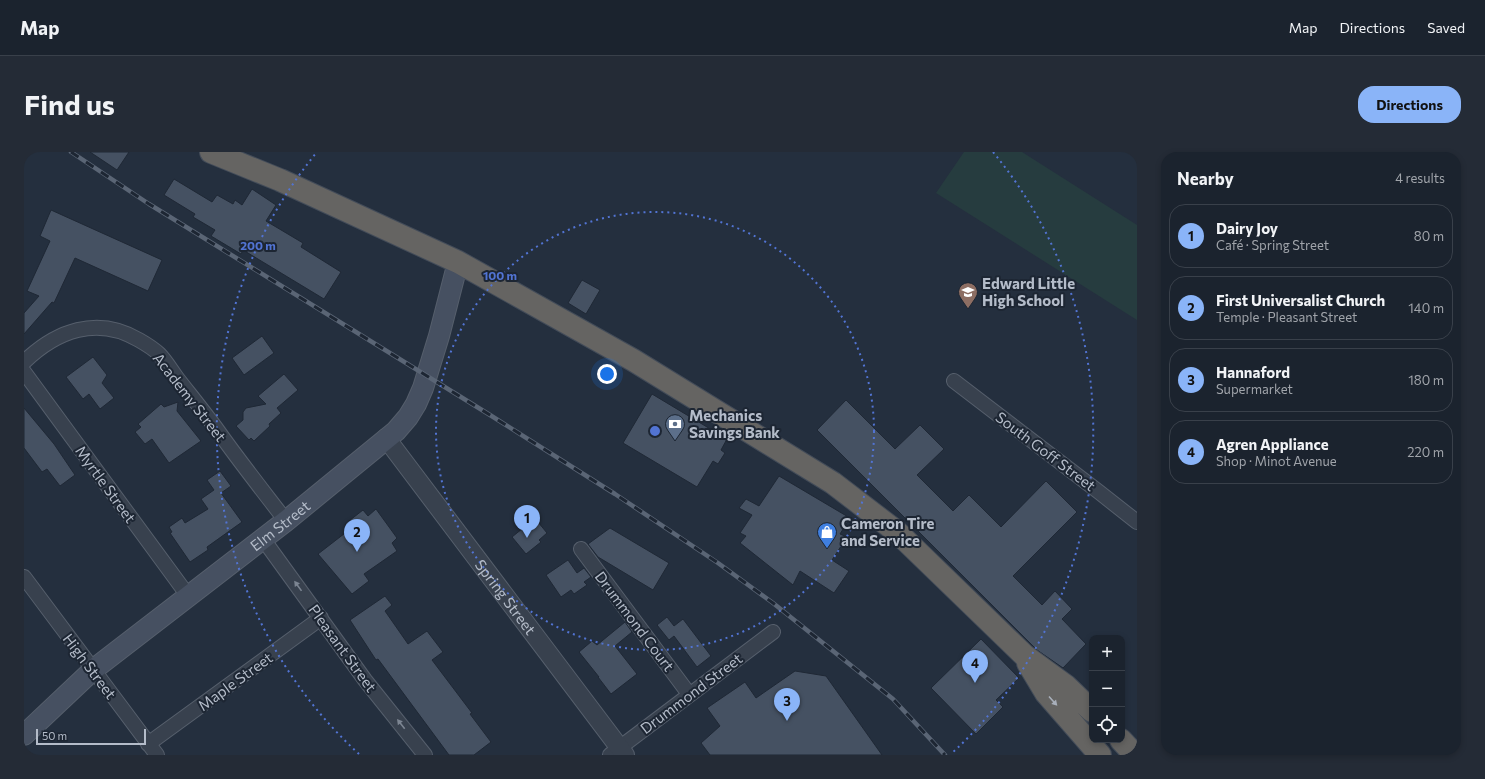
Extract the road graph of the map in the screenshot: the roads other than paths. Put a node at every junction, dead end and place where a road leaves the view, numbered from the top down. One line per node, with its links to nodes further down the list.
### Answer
1 (211, 152): 2 (highway)
2 (458, 262): 6 (main road, Elm Street); 15 (highway)
3 (24, 362): 7 (street, Academy Street)
4 (24, 372): 12 (street, Myrtle Street)
5 (954, 382): 8 (street, South Goff Street)
6 (386, 438): 7 (main road, Elm Street); 22 (street, Spring Street)
7 (286, 521): 9 (main road, Elm Street)
8 (1137, 522)
9 (263, 539): 12 (main road, Elm Street); 13 (street, Pleasant Street, one-way to 9)
10 (581, 549): 17 (street, Drummond Court)
11 (24, 577): 16 (street, High Street)
12 (189, 597): 16 (main road, Elm Street)
13 (321, 618): 21 (street, Maple Street); 23 (street, Pleasant Street, one-way to 13)
14 (773, 632): 17 (street, Drummond Street)
15 (1025, 656): 18 (highway); 24 (highway, one-way to 24)
16 (94, 670): 19 (main road, Elm Street); 21 (street, High Street)
17 (689, 694): 22 (street, Drummond Street)
18 (1089, 708)
19 (24, 735)
20 (1124, 743): 25 (highway)
21 (152, 749)
22 (618, 753)
23 (425, 755)
24 (1100, 755)
25 (1135, 755)

